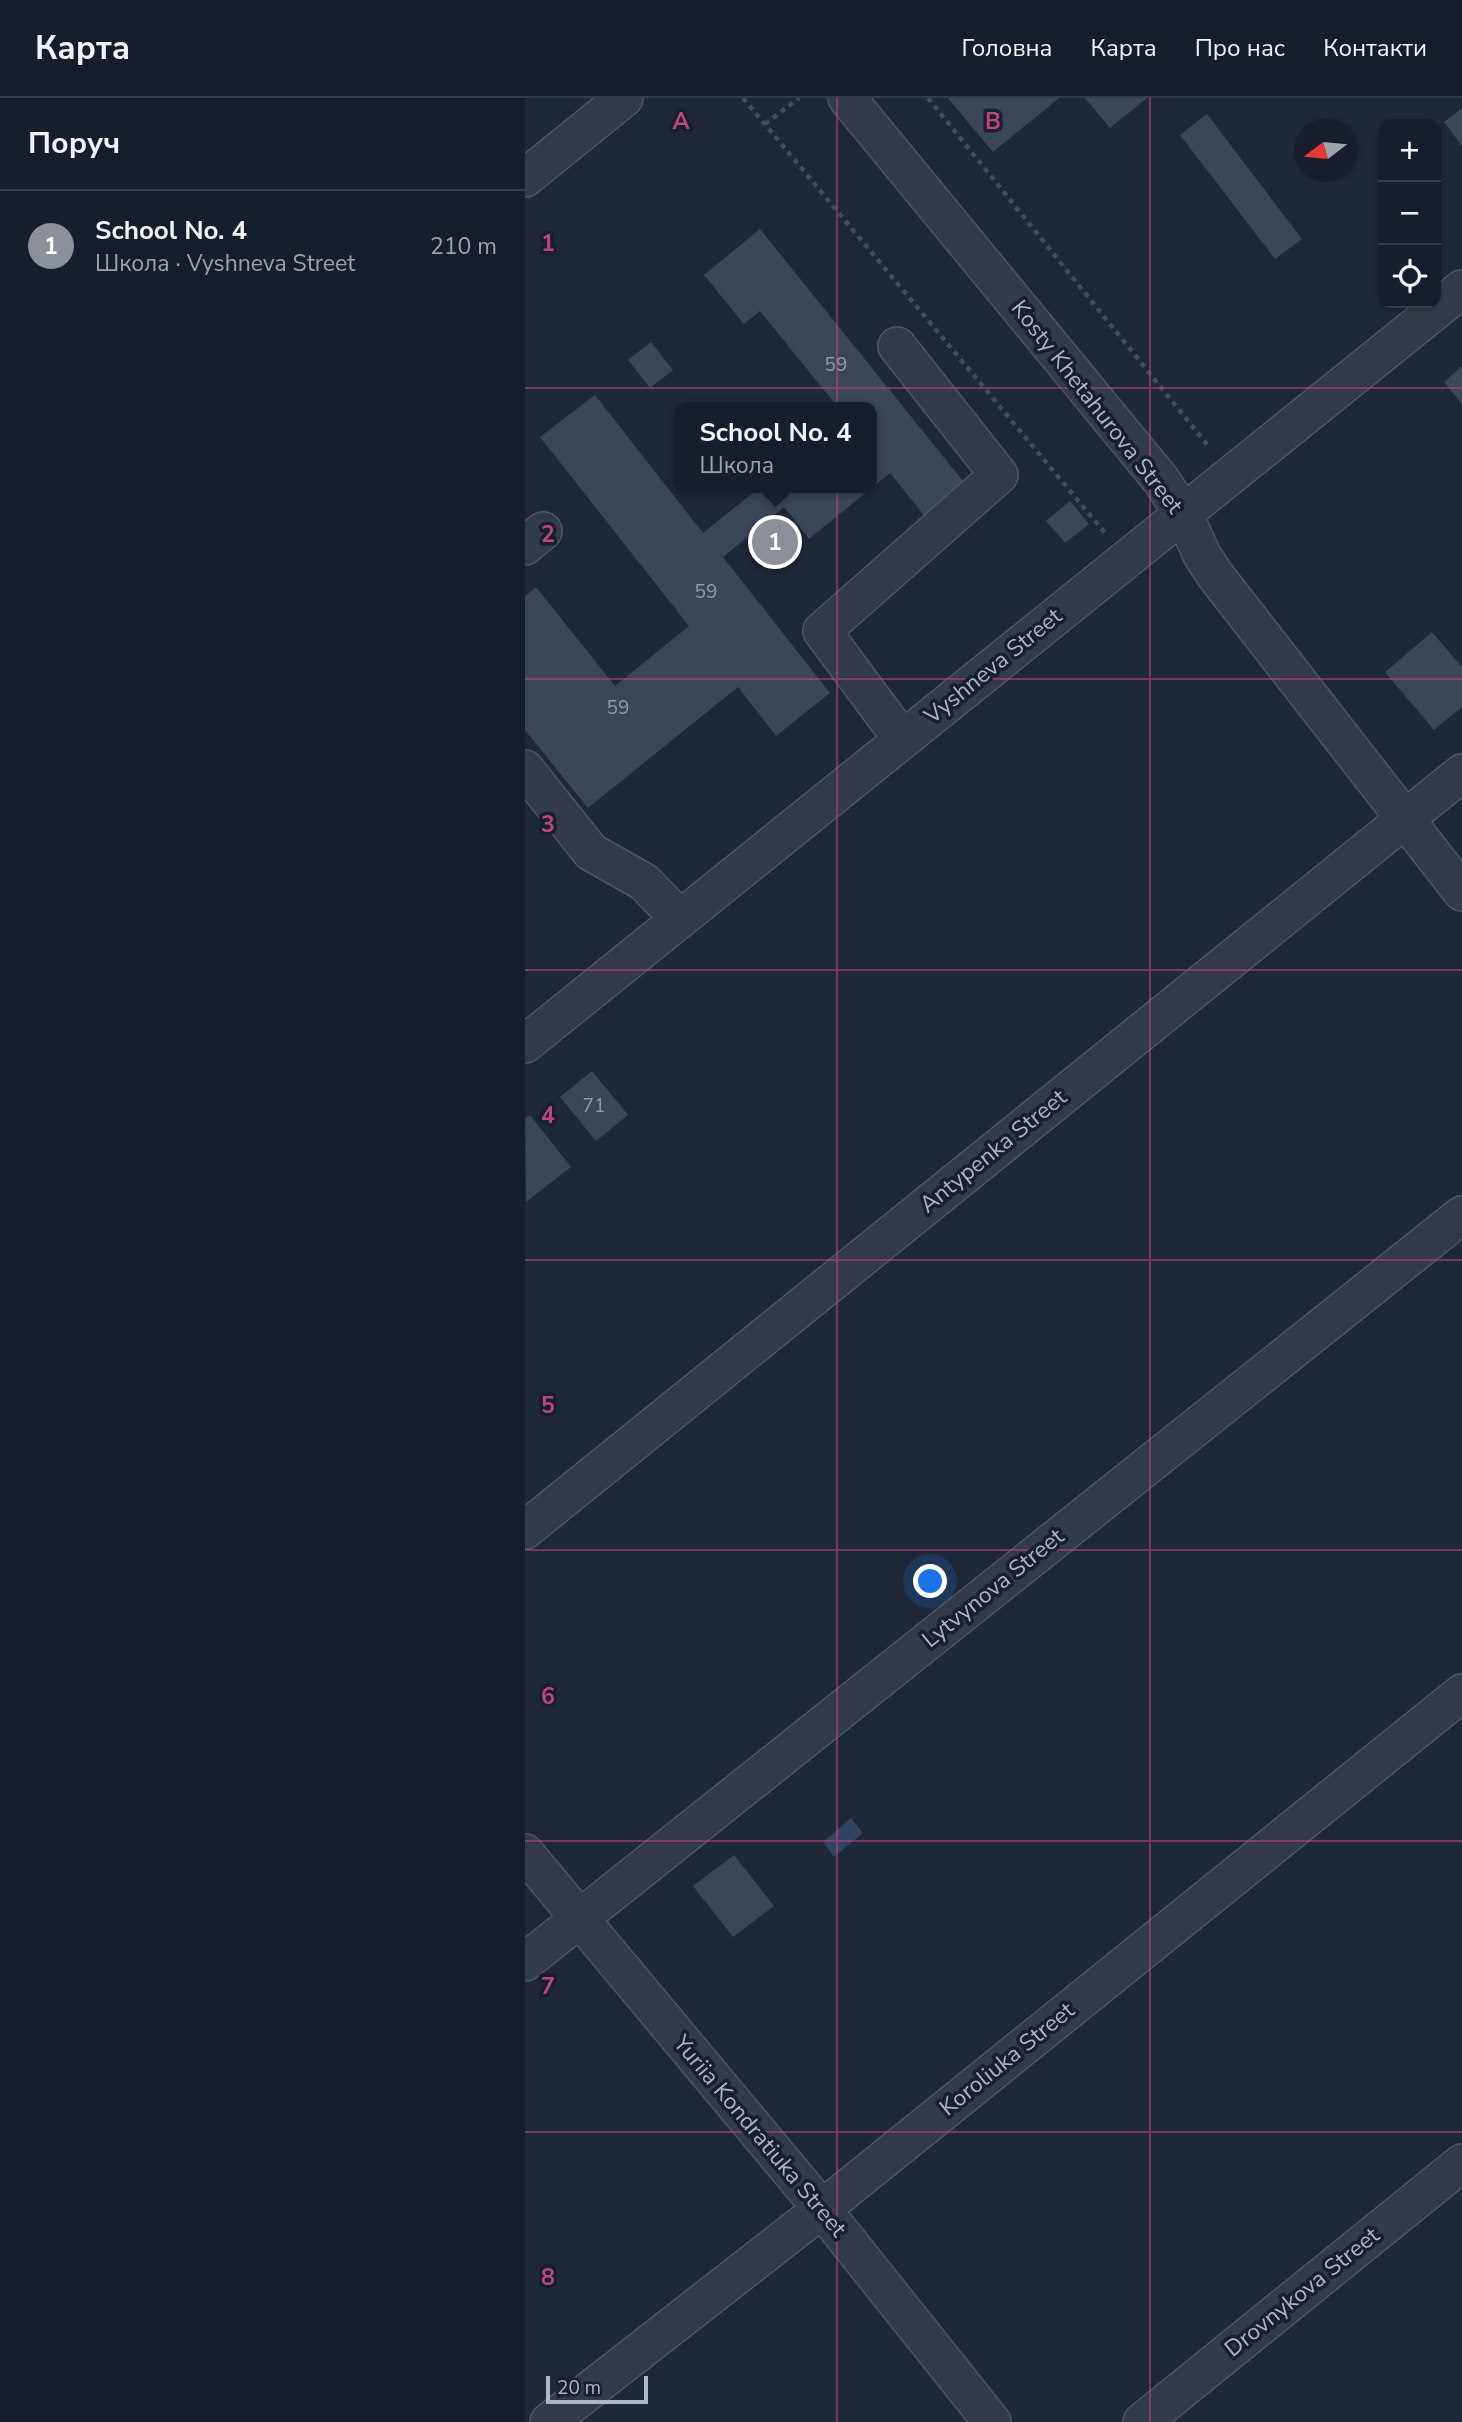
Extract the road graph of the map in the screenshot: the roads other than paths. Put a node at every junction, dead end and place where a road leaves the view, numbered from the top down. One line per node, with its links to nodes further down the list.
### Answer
1 (624, 98): 3 (street)
2 (847, 98): 6 (street, Kosty Khetahurova Street)
3 (525, 178)
4 (1462, 289): 6 (street, Vyshneva Street)
5 (897, 346): 7 (street)
6 (1182, 513): 7 (street, Vyshneva Street); 10 (street, Kosty Khetahurova Street)
7 (902, 739): 12 (street, Vyshneva Street)
8 (525, 769): 12 (street)
9 (1462, 773): 10 (street, Antypenka Street)
10 (1403, 820): 11 (street, Kosty Khetahurova Street); 15 (street, Antypenka Street)
11 (1462, 892)
12 (680, 919): 13 (street, Vyshneva Street)
13 (525, 1044)
14 (1462, 1215): 18 (street, Lytvynova Street)
15 (525, 1530)
16 (1462, 1693): 21 (street, Koroliuka Street)
17 (525, 1853): 18 (street, Yuriia Kondratiuka Street)
18 (578, 1918): 19 (street, Lytvynova Street); 21 (street, Yuriia Kondratiuka Street)
19 (525, 1962)
20 (1462, 2163): 24 (street, Drovnykova Street)
21 (822, 2209): 22 (street, Koroliuka Street); 23 (street, Yuriia Kondratiuka Street)
22 (549, 2422)
23 (992, 2422)
24 (1142, 2422)

